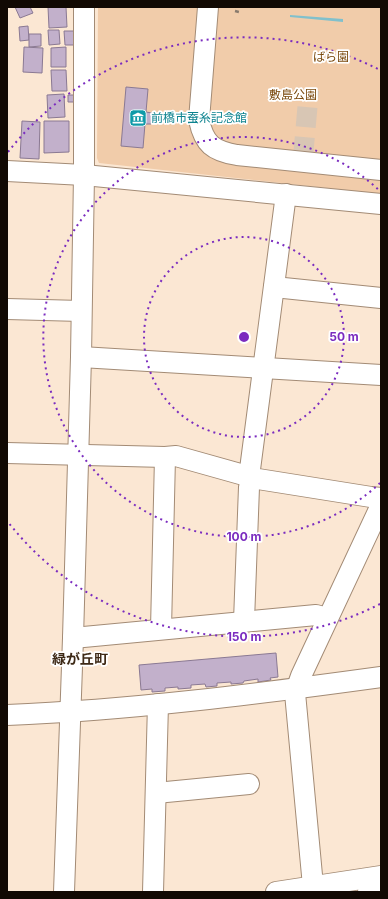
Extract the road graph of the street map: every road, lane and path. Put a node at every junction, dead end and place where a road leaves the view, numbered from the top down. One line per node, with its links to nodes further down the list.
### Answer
1 (84, 7): 5 (street)
2 (208, 7): 3 (street)
3 (381, 170)
4 (7, 171): 5 (street)
5 (84, 175): 6 (street); 11 (street)
6 (286, 194): 7 (street); 8 (street)
7 (381, 204)
8 (274, 287): 9 (street); 13 (street)
9 (381, 298)
10 (7, 309): 11 (street)
11 (81, 311): 12 (street)
12 (80, 358): 13 (street); 16 (street)
13 (263, 368): 14 (street); 18 (street)
14 (381, 376)
15 (7, 452): 16 (street)
16 (77, 454): 17 (street); 23 (street)
17 (165, 457): 18 (street); 22 (street)
18 (249, 482): 19 (street); 21 (street)
19 (381, 504): 20 (street)
20 (327, 618): 21 (street); 25 (street)
21 (244, 621): 22 (street)
22 (161, 630): 23 (street)
23 (73, 638): 27 (street)
24 (381, 677): 25 (street)
25 (296, 689): 26 (street); 32 (street)
26 (158, 704): 27 (street); 30 (street)
27 (70, 711): 28 (street); 34 (street)
28 (7, 714)
29 (249, 784): 30 (street)
30 (156, 793): 35 (street)
31 (381, 876): 32 (street)
32 (313, 886): 36 (street)
33 (381, 890): 37 (street)
34 (64, 892)
35 (153, 892)
36 (276, 892)
37 (368, 892)

